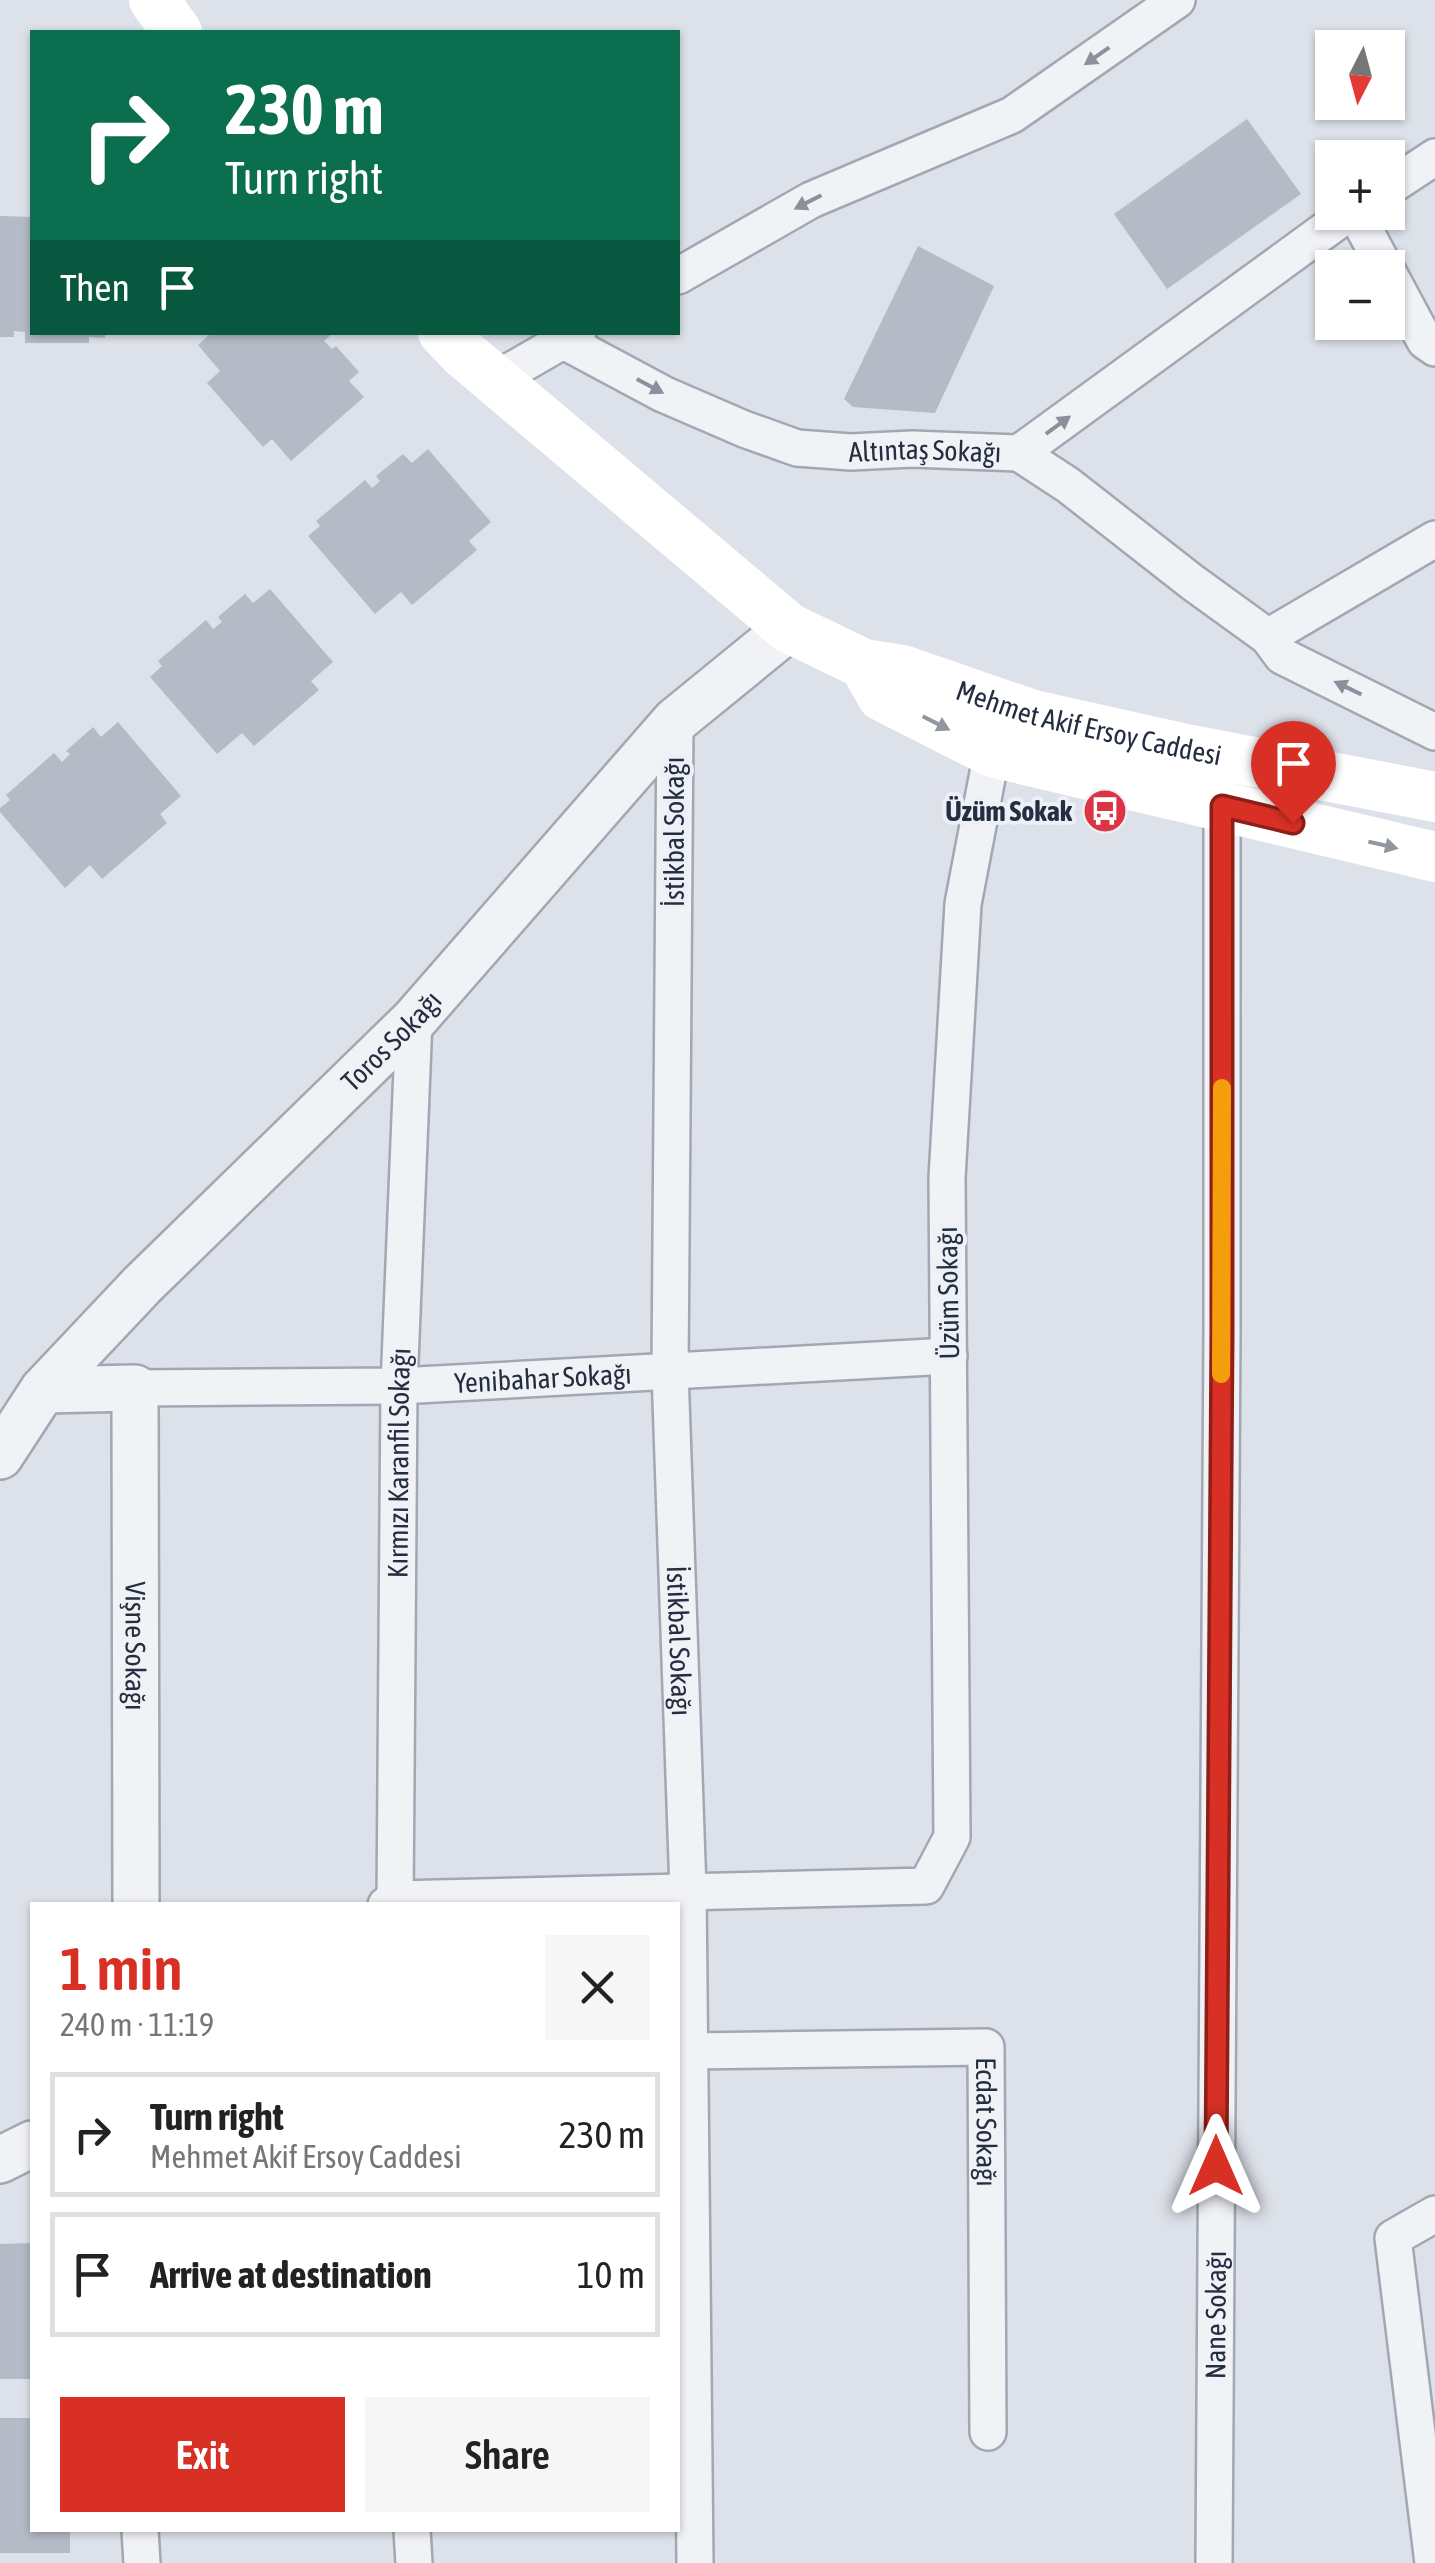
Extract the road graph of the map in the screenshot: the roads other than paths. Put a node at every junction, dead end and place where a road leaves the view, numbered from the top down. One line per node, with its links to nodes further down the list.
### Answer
1 (154, 0): 3 (main road)
2 (1177, 0): 7 (street, one-way to 7)
3 (176, 30)
4 (1435, 156): 5 (street)
5 (1405, 176)
6 (1327, 230): 13 (street, Altıntaş Sokağı, one-way to 6)
7 (680, 275)
8 (1405, 305): 11 (street)
9 (446, 335): 12 (main road, Mehmet Akif Ersoy Caddesi)
10 (571, 337): 12 (street); 13 (street, Altıntaş Sokağı, one-way to 13)
11 (1435, 348)
12 (496, 380): 15 (main road, Mehmet Akif Ersoy Caddesi)
13 (1018, 453): 16 (street)
14 (1435, 539): 16 (street)
15 (789, 628): 17 (main road, Mehmet Akif Ersoy Caddesi); 18 (street, Toros Sokağı)
16 (1268, 637): 19 (street, one-way to 16)
17 (864, 664): 20 (main road, Mehmet Akif Ersoy Caddesi, one-way to 20); 21 (main road, Mehmet Akif Ersoy Caddesi)
18 (675, 721): 24 (street, Toros Sokağı); 26 (street, İstikbal Sokağı)
19 (1435, 732)
20 (992, 752): 22 (main road, Mehmet Akif Ersoy Caddesi); 25 (street, Üzüm Sokağı)
21 (1435, 797)
22 (1222, 806): 23 (main road, Mehmet Akif Ersoy Caddesi, one-way to 23); 45 (street, Nane Sokağı)
23 (1435, 857)
24 (414, 1020): 27 (street, Kırmızı Karanfil Sokağı); 29 (street, Toros Sokağı)
25 (949, 1356): 26 (street, Yenibahar Sokağı); 31 (street, Üzüm Sokağı)
26 (670, 1371): 27 (street, Yenibahar Sokağı); 31 (street, İstikbal Sokağı)
27 (400, 1386): 28 (street, Yenibahar Sokağı); 33 (street, Kırmızı Karanfil Sokağı)
28 (135, 1388): 29 (street); 32 (street, Vişne Sokağı)
29 (43, 1390): 30 (street, Toros Sokağı)
30 (0, 1456)
31 (688, 1890): 34 (street); 35 (street, İstikbal Sokağı)
32 (136, 1902)
33 (392, 1902)
34 (415, 1902)
35 (689, 2051): 39 (street, Ecdat Sokağı); 44 (street, İstikbal Sokağı)
36 (30, 2145): 37 (street)
37 (0, 2160)
38 (1435, 2214): 46 (street)
39 (988, 2432)
40 (140, 2532): 42 (street)
41 (412, 2532): 43 (street)
42 (142, 2563)
43 (414, 2563)
44 (695, 2563)
45 (1214, 2563)
46 (1433, 2563)

